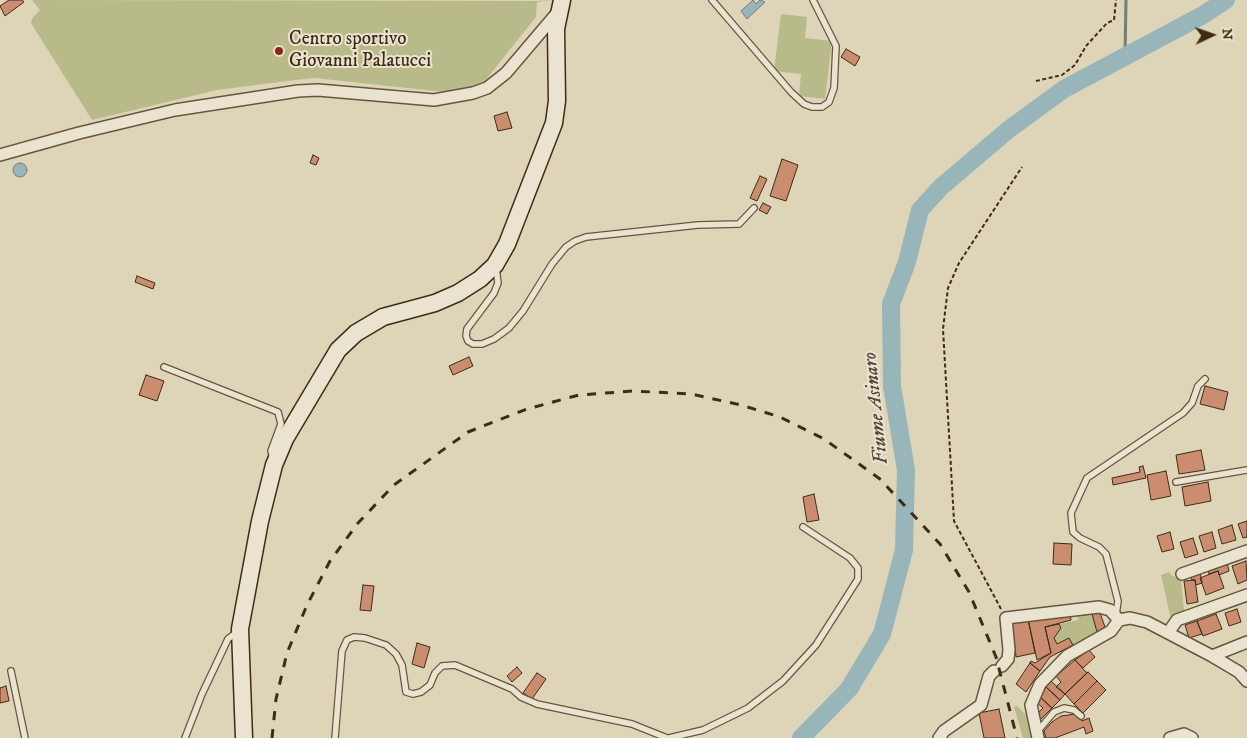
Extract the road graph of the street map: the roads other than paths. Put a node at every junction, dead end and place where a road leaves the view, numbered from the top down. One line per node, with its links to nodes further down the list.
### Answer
1 (712, 0): 2 (lane)
2 (813, 0)
3 (560, 6): 4 (street); 6 (main road)
4 (0, 156)
5 (754, 208): 6 (lane)
6 (495, 265): 9 (main road)
7 (164, 367): 9 (lane)
8 (1205, 379): 16 (lane)
9 (274, 465): 17 (main road)
10 (1247, 470): 11 (lane)
11 (1176, 482)
12 (803, 527): 29 (lane)
13 (1247, 551): 14 (street)
14 (1182, 574)
15 (1247, 595): 18 (street)
16 (1118, 617): 18 (street); 24 (street); 30 (street)
17 (240, 629): 26 (lane); 27 (main road)
18 (1168, 633): 20 (street)
19 (1247, 642): 20 (street)
20 (1212, 656): 22 (street)
21 (11, 671): 25 (lane)
22 (1247, 681)
23 (1081, 716): 24 (lane)
24 (1038, 735)
25 (25, 738)
26 (185, 738)
27 (244, 738)
28 (335, 738): 29 (lane)
29 (668, 738)
30 (939, 738)
31 (1170, 738): 32 (street)
32 (1192, 738)

